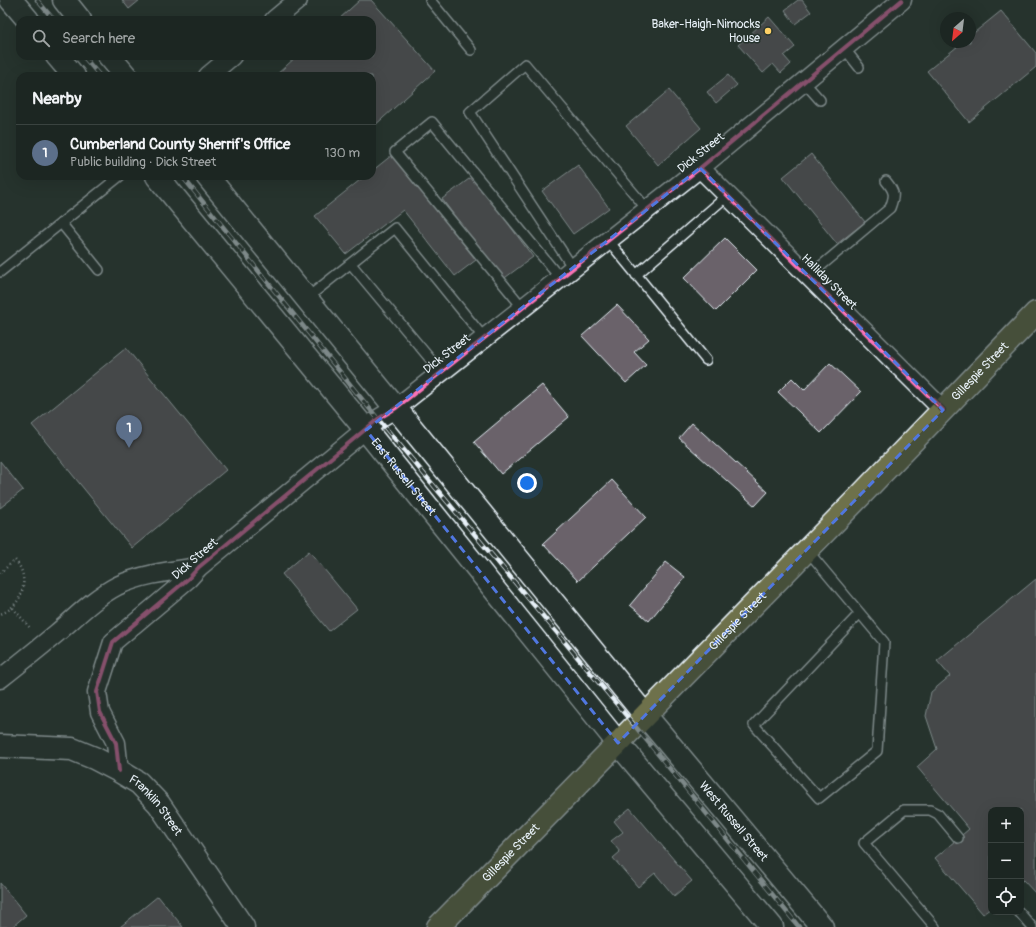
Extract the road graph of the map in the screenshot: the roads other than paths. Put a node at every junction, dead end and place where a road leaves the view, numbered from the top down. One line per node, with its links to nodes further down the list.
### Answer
1 (11, 0): 6 (main road)
2 (64, 0): 7 (main road)
3 (298, 0): 8 (street)
4 (430, 0): 10 (lane)
5 (902, 0): 9 (street, Dick Street)
6 (25, 16)
7 (77, 16)
8 (279, 16)
9 (844, 48): 14 (lane); 18 (street, Dick Street)
10 (471, 50)
11 (60, 60): 15 (main road)
12 (112, 60): 16 (main road)
13 (227, 60): 17 (street)
14 (859, 67)
15 (71, 72)
16 (123, 72)
17 (213, 72)
18 (804, 82): 19 (lane); 20 (street, Dick Street)
19 (820, 100)
20 (700, 168): 25 (street, Halliday Street); 26 (street, Dick Street)
21 (115, 180): 27 (lane)
22 (160, 180): 43 (main road, East Russell Street)
23 (210, 180): 35 (main road)
24 (886, 181): 34 (lane)
25 (728, 195): 33 (lane); 34 (street, Halliday Street)
26 (647, 210): 28 (street, Dick Street); 32 (lane)
27 (62, 223): 30 (lane); 31 (lane)
28 (608, 240): 32 (street, Dick Street); 33 (lane)
29 (351, 264): 35 (lane); 38 (lane); 40 (lane)
30 (99, 270)
31 (0, 272)
32 (566, 273): 36 (street, Dick Street); 36 (lane)
33 (636, 275): 39 (lane)
34 (809, 276): 42 (street, Halliday Street)
35 (307, 298): 41 (main road)
36 (523, 308): 38 (street, Dick Street)
37 (1036, 313): 42 (main road, Gillespie Street)
38 (484, 338): 40 (street, Dick Street)
39 (706, 360)
40 (441, 372): 41 (street, Dick Street)
41 (396, 408): 43 (street, Dick Street); 48 (main road)
42 (943, 410): 44 (main road, Gillespie Street)
43 (366, 430): 45 (street, Dick Street); 49 (main road, East Russell Street)
44 (807, 550): 46 (lane); 48 (main road, Gillespie Street)
45 (199, 567): 47 (street); 51 (street, Dick Street)
46 (860, 613): 46 (lane)
47 (0, 679)
48 (645, 716): 49 (main road, Gillespie Street); 58 (main road, West Russell Street)
49 (618, 743): 56 (main road, Gillespie Street); 57 (main road)
50 (0, 746): 51 (main road, Franklin Street)
51 (119, 770): 55 (main road, Franklin Street)
52 (958, 838): 59 (lane)
53 (1022, 915): 54 (lane)
54 (1031, 926)
55 (244, 927)
56 (438, 927)
57 (772, 927)
58 (822, 927)
59 (935, 927)

